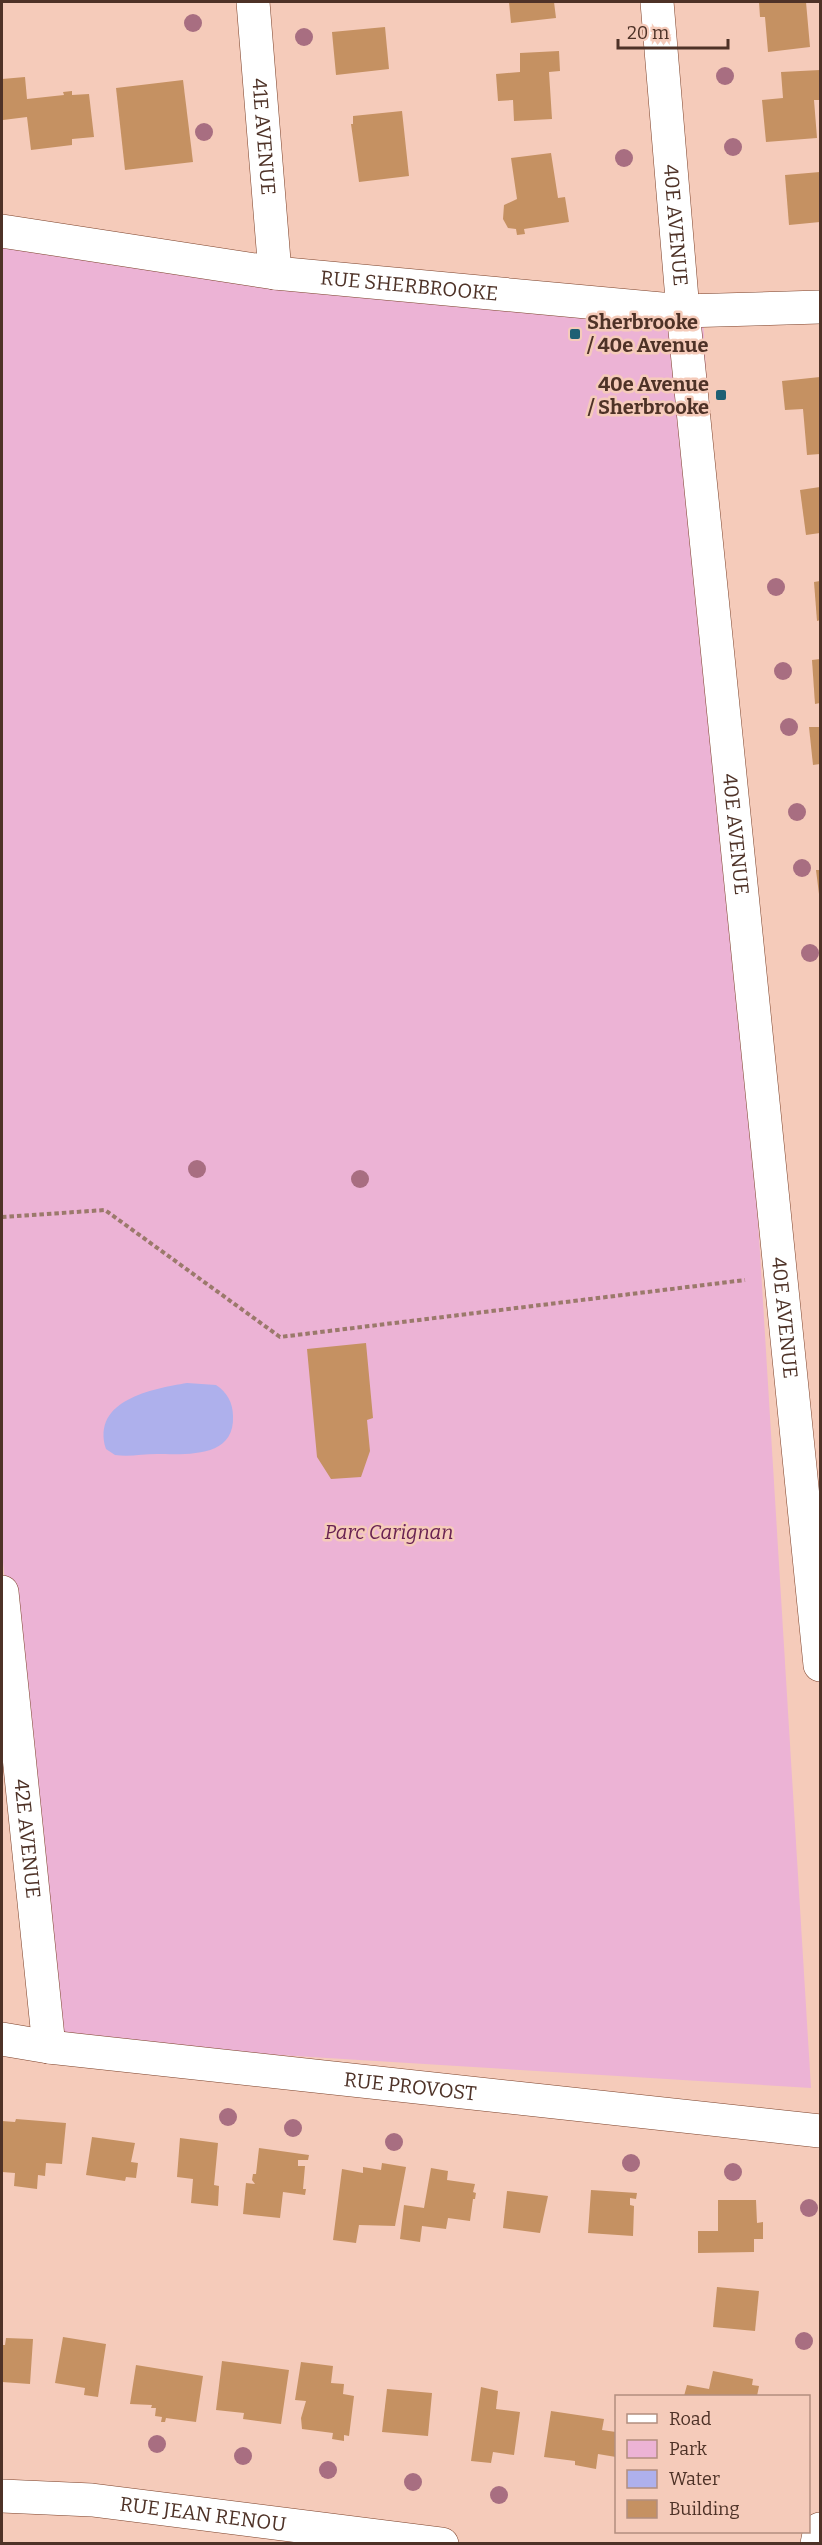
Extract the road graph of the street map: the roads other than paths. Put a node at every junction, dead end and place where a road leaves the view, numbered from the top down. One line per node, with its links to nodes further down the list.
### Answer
1 (253, 2): 4 (street, 41E AVENUE)
2 (657, 2): 6 (street, 40E AVENUE)
3 (2, 231): 4 (street, RUE SHERBROOKE)
4 (275, 273): 6 (street, RUE SHERBROOKE)
5 (820, 307): 6 (street, RUE SHERBROOKE)
6 (683, 311): 8 (street, 40E AVENUE)
7 (2, 1592): 10 (street, 42E AVENUE)
8 (820, 1665)
9 (2, 2039): 10 (street, RUE PROVOST)
10 (49, 2048): 11 (street, RUE PROVOST)
11 (820, 2131)
12 (2, 2496): 14 (street, RUE JEAN RENOU)
13 (820, 2529): 15 (street)
14 (442, 2544)
15 (817, 2544)

